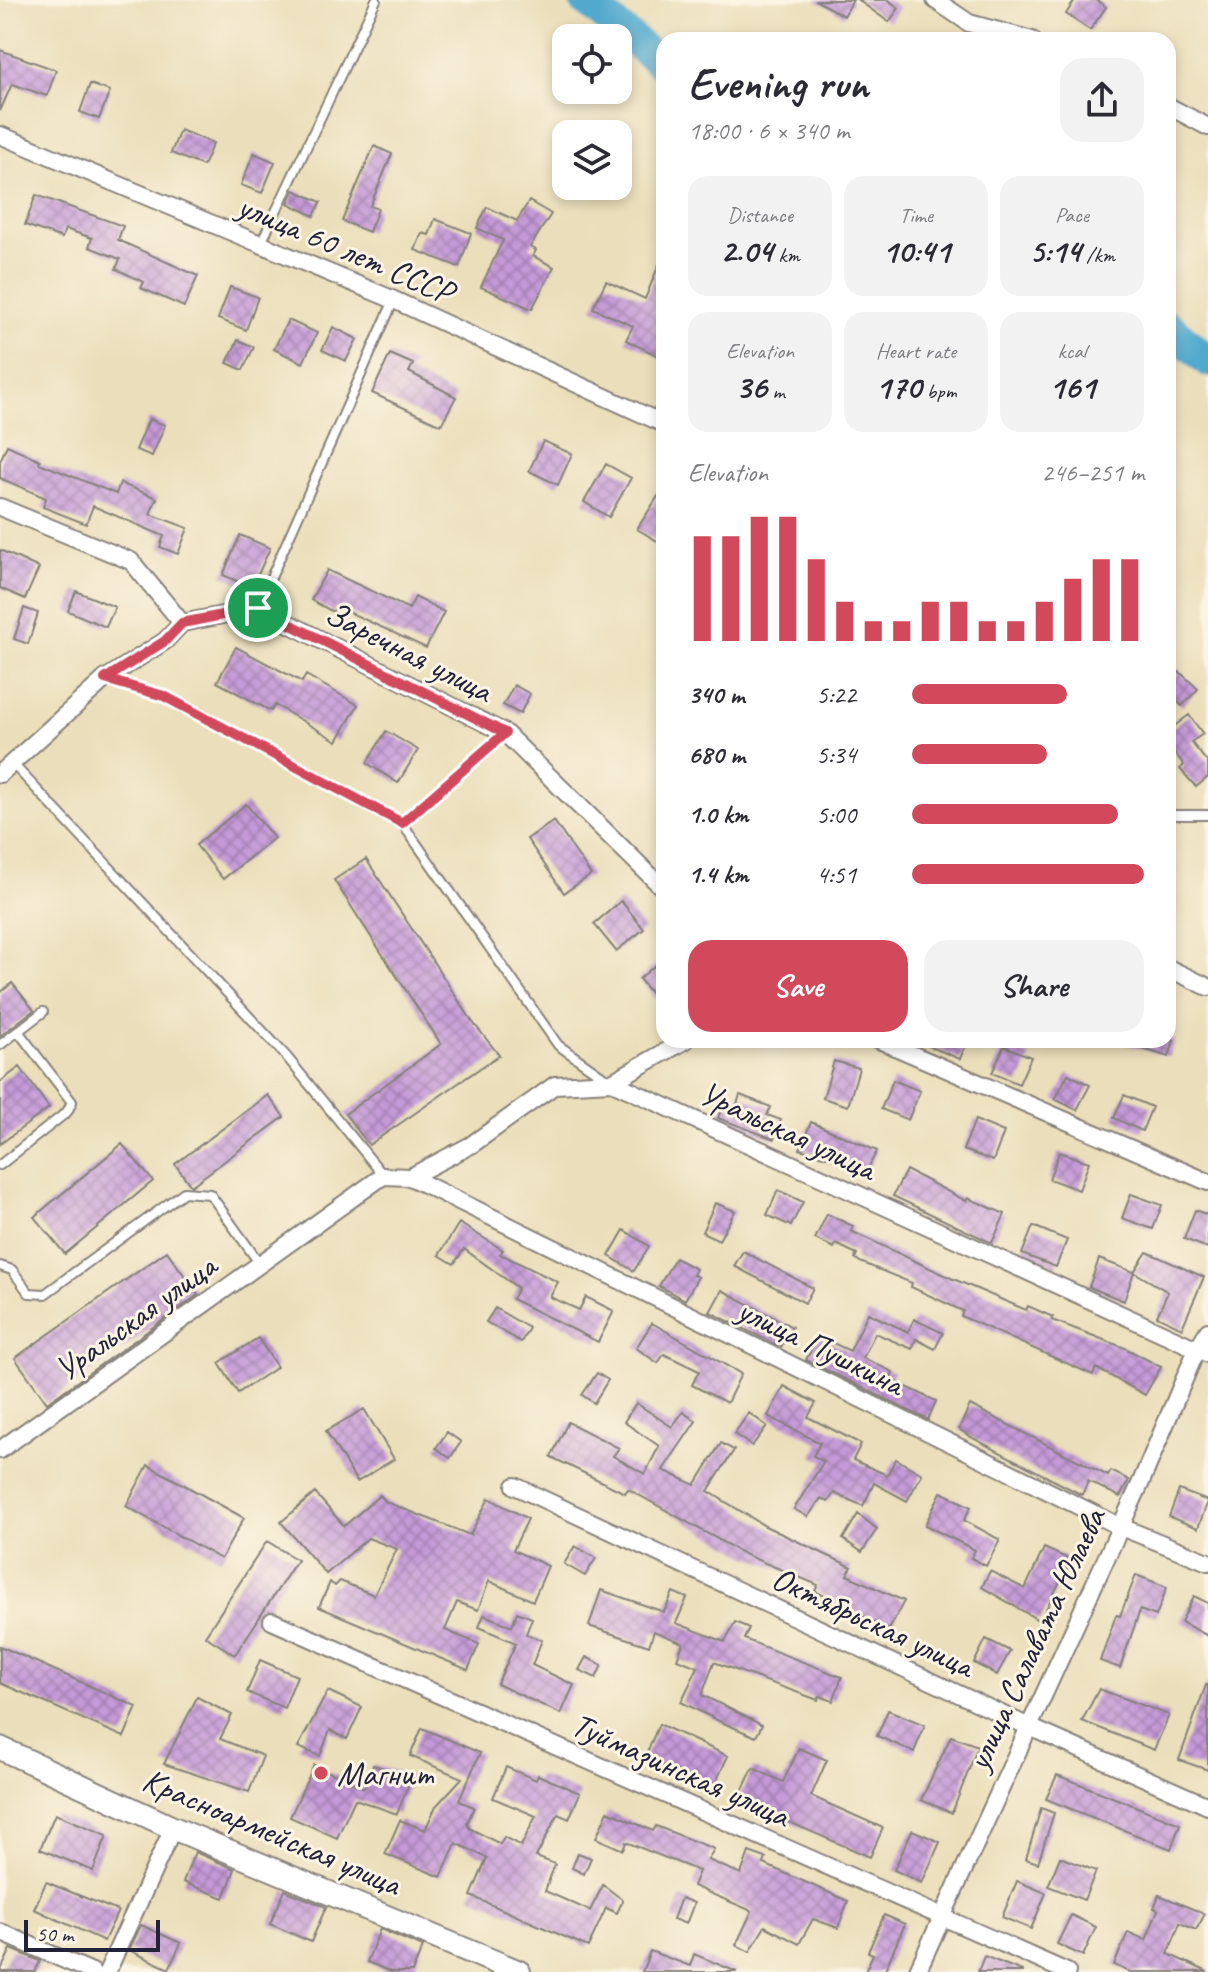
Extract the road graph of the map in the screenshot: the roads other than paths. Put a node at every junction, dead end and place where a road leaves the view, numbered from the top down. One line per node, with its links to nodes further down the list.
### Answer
1 (376, 0): 7 (lane)
2 (935, 0): 3 (street)
3 (1002, 32)
4 (1176, 110): 5 (street)
5 (1208, 127)
6 (0, 135): 7 (street, улица 60 лет СССР)
7 (261, 243): 8 (street, улица 60 лет СССР)
8 (394, 300): 9 (street, улица 60 лет СССР); 11 (lane)
9 (656, 420)
10 (0, 507): 12 (street)
11 (258, 608): 12 (street); 14 (street, Заречная улица)
12 (182, 623): 13 (street)
13 (105, 679): 15 (street); 18 (lane)
14 (505, 733): 18 (lane); 19 (street, Заречная улица)
15 (4, 769): 29 (lane)
16 (1176, 815): 17 (lane)
17 (1208, 815)
18 (402, 823): 27 (lane)
19 (656, 881)
20 (1176, 972): 21 (street)
21 (1208, 987)
22 (43, 1012): 23 (lane)
23 (18, 1031): 24 (lane); 28 (lane)
24 (0, 1045)
25 (672, 1048): 27 (street)
26 (898, 1048): 31 (street)
27 (612, 1082): 30 (street, Уральская улица); 35 (street, Уральская улица)
28 (0, 1165)
29 (383, 1176): 30 (street, Уральская улица); 32 (street, Уральская улица)
30 (410, 1177): 38 (street, улица Пушкина)
31 (1208, 1182)
32 (260, 1264): 33 (lane); 36 (street, Уральская улица)
33 (0, 1266)
34 (1208, 1331): 35 (street, улица Салавата Юлаева)
35 (1202, 1352): 38 (street, улица Салавата Юлаева)
36 (0, 1450)
37 (515, 1486): 41 (street, Октябрьская улица)
38 (1121, 1527): 39 (street, улица Пушкина); 41 (street, улица Салавата Юлаева)
39 (1208, 1562)
40 (272, 1621): 45 (street, Туймазинская улица)
41 (1027, 1726): 43 (street, Октябрьская улица); 45 (street, улица Салавата Юлаева)
42 (0, 1748): 44 (main road, Красноармейская улица)
43 (1208, 1806)
44 (173, 1828): 48 (street); 49 (main road, Красноармейская улица)
45 (942, 1917): 50 (street, улица Салавата Юлаева); 51 (street, Туймазинская улица)
46 (0, 1932): 47 (street)
47 (92, 1972)
48 (107, 1972)
49 (519, 1972)
50 (917, 1972)
51 (1067, 1972)

